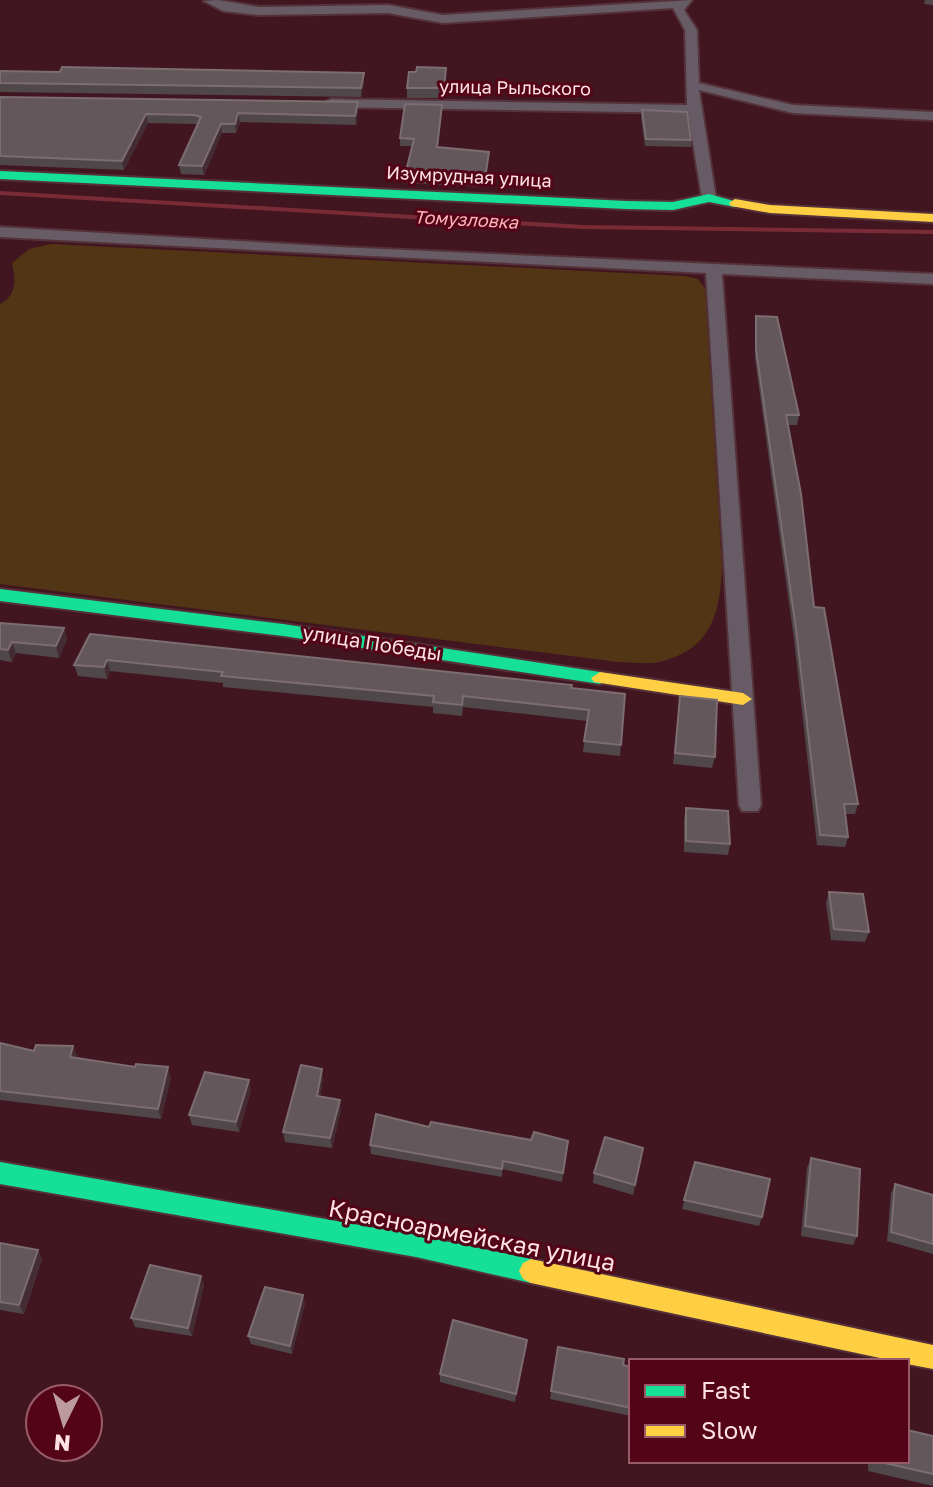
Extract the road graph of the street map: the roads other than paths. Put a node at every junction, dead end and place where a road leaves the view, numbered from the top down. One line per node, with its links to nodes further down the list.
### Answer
1 (210, 1): 2 (street)
2 (684, 2): 3 (street)
3 (693, 85): 5 (street); 6 (street)
4 (313, 103): 5 (street, улица Рыльского)
5 (694, 109): 8 (street)
6 (933, 116)
7 (0, 175): 8 (street, Изумрудная улица)
8 (709, 198): 9 (street, Изумрудная улица)
9 (933, 218)
10 (0, 232): 11 (street)
11 (714, 271): 12 (street); 14 (street)
12 (933, 279)
13 (0, 595): 14 (street, улица Победы)
14 (743, 699): 15 (street)
15 (750, 805)
16 (0, 1173): 17 (street, Красноармейская улица)
17 (933, 1357)

